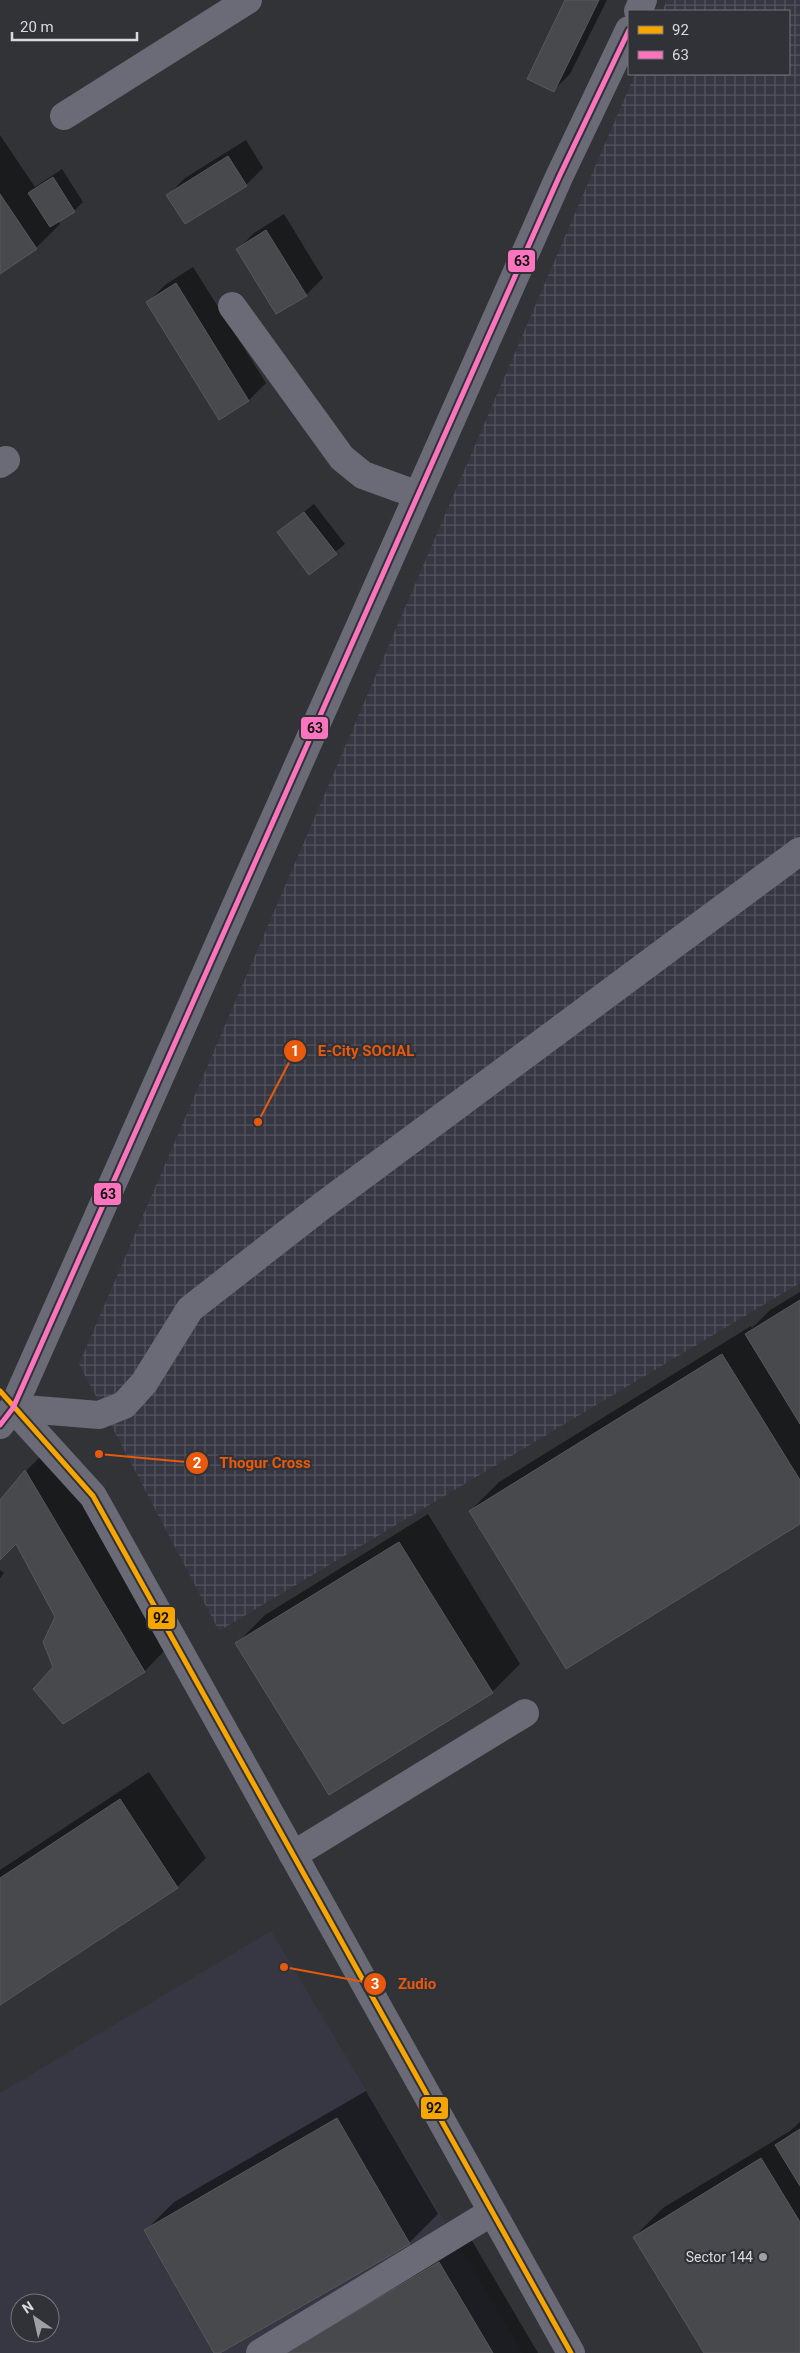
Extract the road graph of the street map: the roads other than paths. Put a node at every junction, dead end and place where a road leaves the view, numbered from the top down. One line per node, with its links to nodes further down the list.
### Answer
1 (248, 0): 3 (street)
2 (628, 32): 5 (street)
3 (64, 116)
4 (232, 306): 5 (street)
5 (418, 495): 7 (street)
6 (800, 851): 7 (street)
7 (4, 1408): 9 (street)
8 (525, 1713): 9 (street)
9 (293, 1854): 10 (street)
10 (492, 2212): 11 (street); 12 (street)
11 (260, 2353)
12 (571, 2353)

